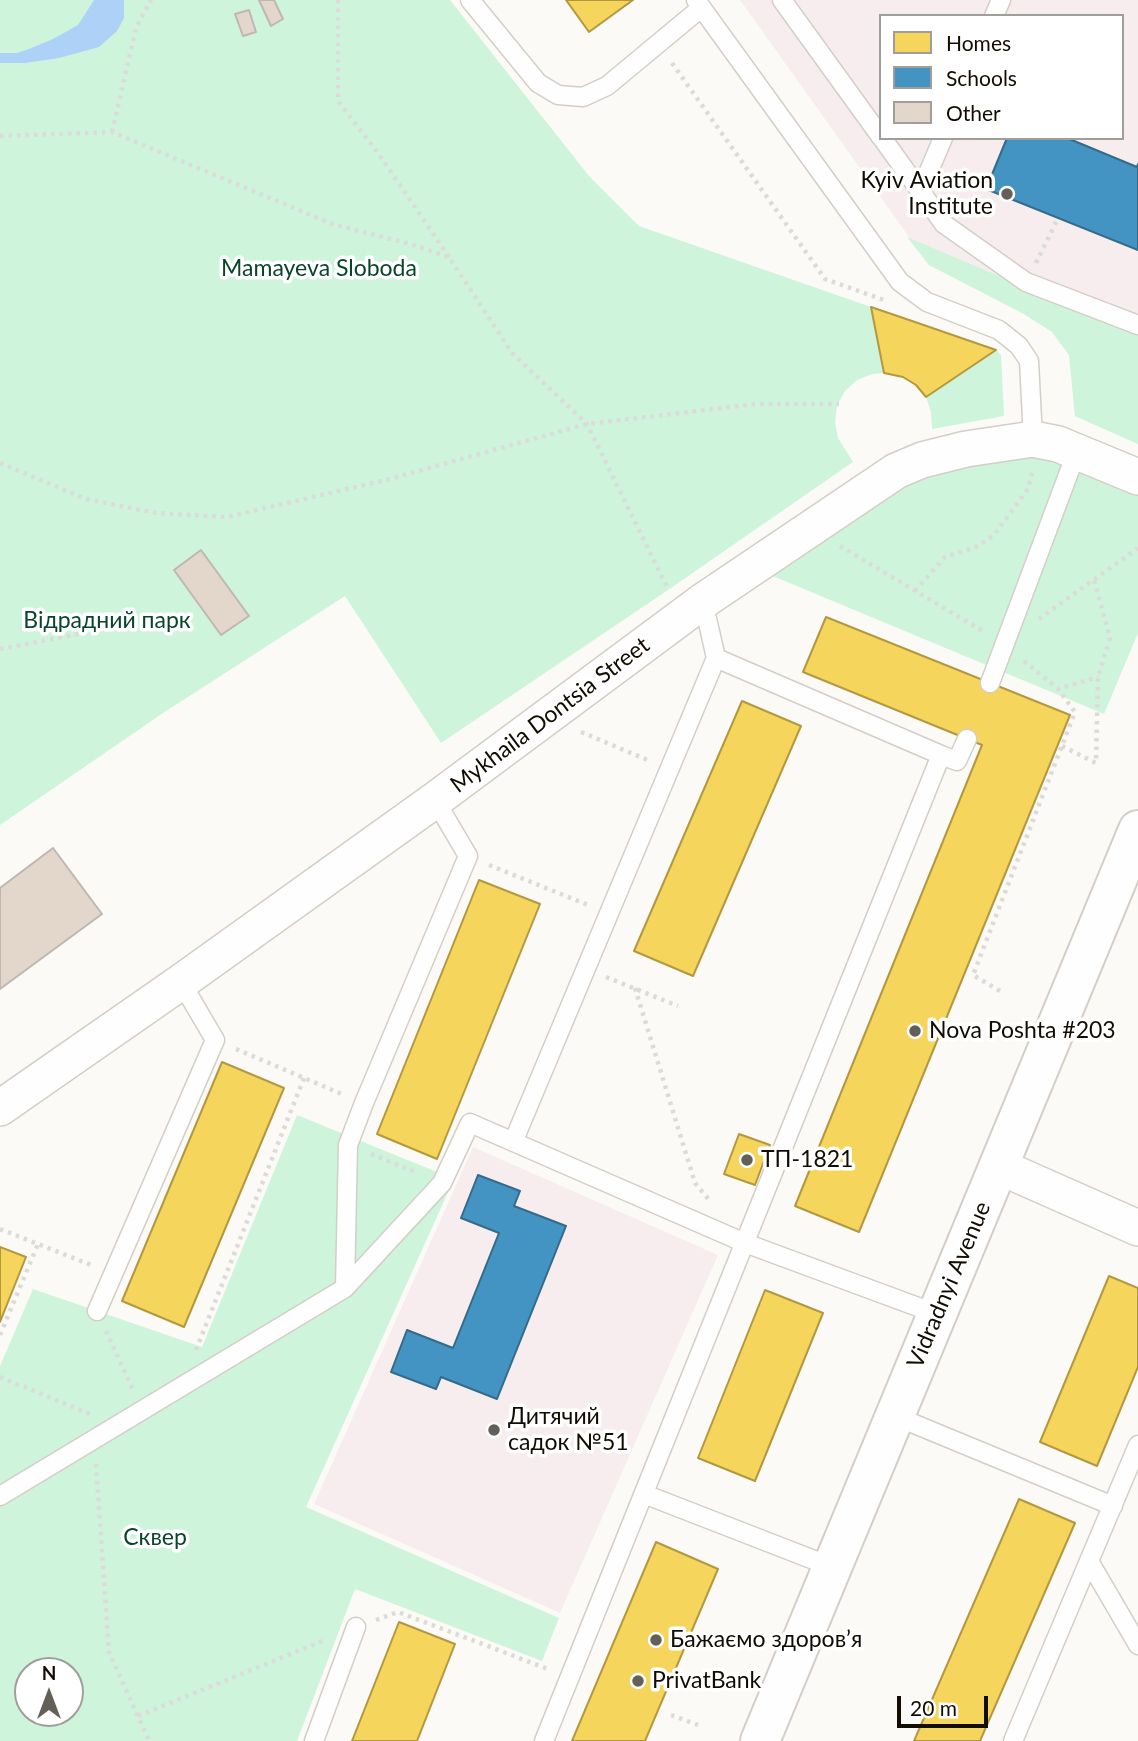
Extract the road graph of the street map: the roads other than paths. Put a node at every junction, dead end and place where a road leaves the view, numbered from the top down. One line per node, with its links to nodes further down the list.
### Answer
1 (470, 0): 3 (lane)
2 (782, 0): 4 (lane)
3 (699, 4): 10 (lane)
4 (879, 134)
5 (883, 140): 7 (lane)
6 (942, 140): 7 (lane)
7 (920, 191): 8 (lane)
8 (1138, 325)
9 (1077, 451): 10 (street, Mykhaila Dontsia Street); 11 (street, Mykhaila Dontsia Street); 14 (lane)
10 (1033, 454): 12 (street, Mykhaila Dontsia Street)
11 (1138, 477)
12 (703, 601): 13 (lane); 17 (street, Mykhaila Dontsia Street)
13 (716, 658): 16 (lane); 21 (lane)
14 (990, 683)
15 (967, 738): 16 (lane)
16 (941, 755): 24 (lane)
17 (435, 800): 19 (street, Mykhaila Dontsia Street); 25 (lane)
18 (1138, 830): 22 (main road, Vidradnyi Avenue)
19 (181, 982): 20 (street, Mykhaila Dontsia Street); 26 (lane)
20 (0, 1108)
21 (514, 1140): 24 (lane); 25 (lane)
22 (998, 1166): 23 (street); 27 (main road, Vidradnyi Avenue)
23 (1138, 1228)
24 (745, 1243): 27 (lane); 30 (lane)
25 (345, 1288): 31 (lane)
26 (97, 1311)
27 (937, 1314): 28 (main road, Vidradnyi Avenue)
28 (895, 1416): 32 (lane); 34 (main road, Vidradnyi Avenue)
29 (1138, 1446): 32 (lane)
30 (644, 1494): 34 (lane); 38 (lane)
31 (0, 1496)
32 (1112, 1506): 33 (lane)
33 (1089, 1561): 36 (lane); 40 (lane)
34 (832, 1567): 39 (main road, Vidradnyi Avenue)
35 (356, 1627): 37 (lane)
36 (1138, 1645)
37 (314, 1741)
38 (544, 1741)
39 (760, 1741)
40 (1013, 1741)

